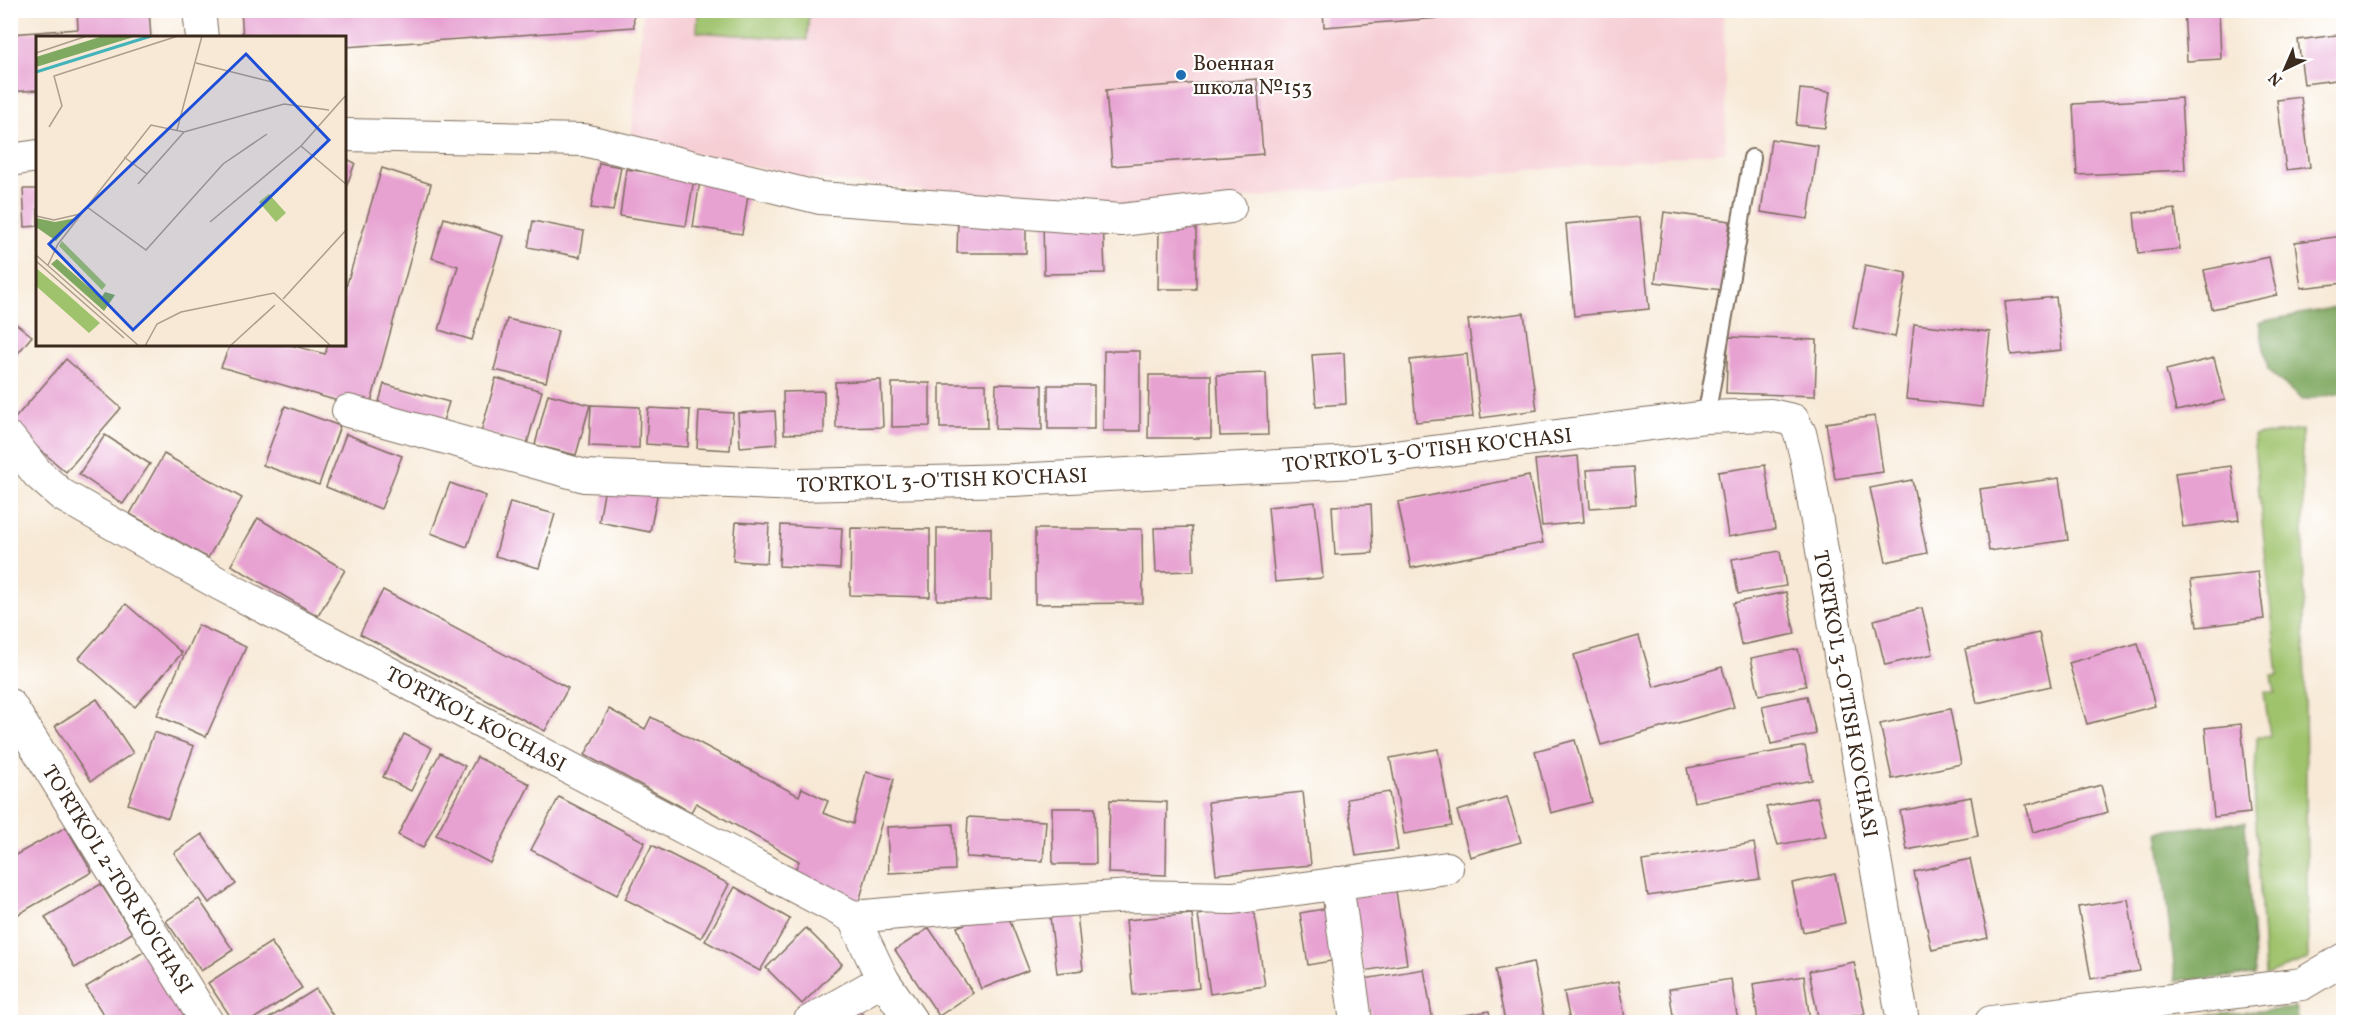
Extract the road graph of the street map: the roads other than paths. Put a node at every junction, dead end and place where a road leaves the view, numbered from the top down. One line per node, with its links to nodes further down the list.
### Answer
1 (199, 10): 2 (street)
2 (202, 36)
3 (346, 135): 7 (street)
4 (36, 156): 6 (street)
5 (1752, 158): 9 (lane)
6 (10, 160)
7 (1230, 207)
8 (348, 411): 9 (street, TO'RTKO'L 3-O'TISH KO'CHASI)
9 (1706, 417): 21 (street, TO'RTKO'L 3-O'TISH KO'CHASI)
10 (10, 439): 14 (street, TO'RTKO'L KO'CHASI)
11 (10, 705): 17 (street, TO'RTKO'L 2-TOR KO'CHASI)
12 (1448, 868): 13 (street)
13 (1337, 883): 14 (street); 20 (street)
14 (853, 917): 16 (street)
15 (2343, 959): 22 (street)
16 (883, 980): 18 (street); 19 (street)
17 (207, 1023)
18 (809, 1023)
19 (912, 1023)
20 (1356, 1023)
21 (1903, 1023)
22 (1991, 1023)

